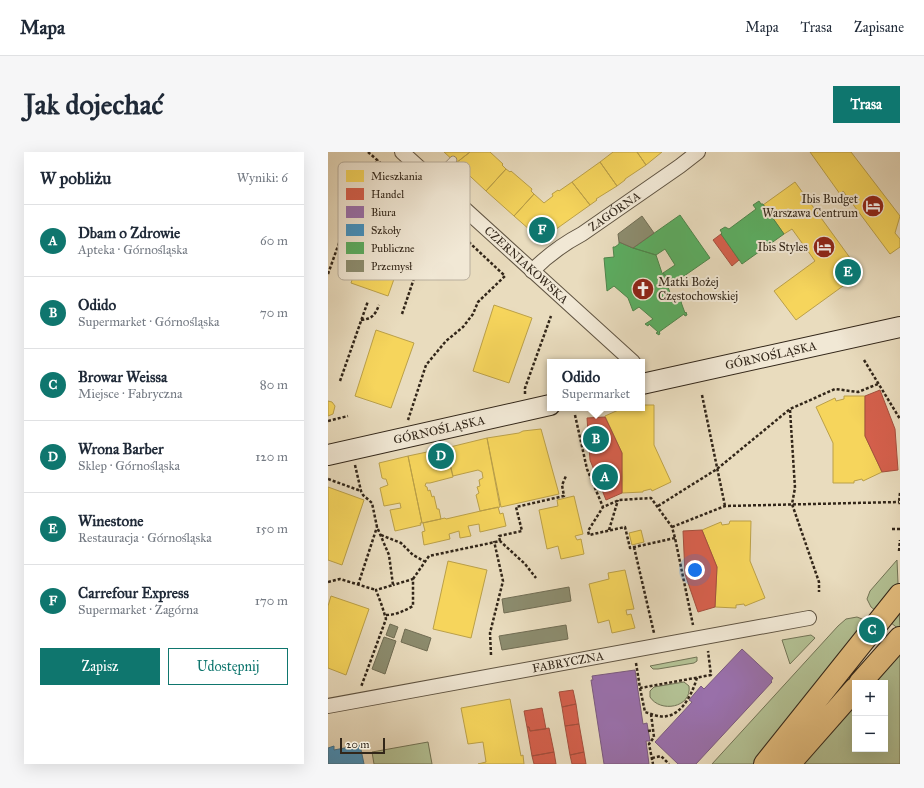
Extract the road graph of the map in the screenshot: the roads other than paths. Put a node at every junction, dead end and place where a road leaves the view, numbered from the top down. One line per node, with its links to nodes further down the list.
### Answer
1 (402, 152): 3 (street, CZERNIAKOWSKA)
2 (698, 152): 5 (street, ZAGÓRNA)
3 (413, 162)
4 (470, 214): 5 (street, CZERNIAKOWSKA)
5 (532, 271): 7 (street, CZERNIAKOWSKA)
6 (900, 327): 8 (street, GÓRNOŚLĄSKA)
7 (630, 359)
8 (645, 380)
9 (547, 406): 10 (street, GÓRNOŚLĄSKA)
10 (328, 455)
11 (900, 595): 17 (main road)
12 (809, 618): 16 (street, FABRYCZNA)
13 (900, 638): 14 (main road)
14 (863, 680)
15 (852, 691): 17 (main road)
16 (328, 706)
17 (814, 719): 18 (main road); 19 (main road)
18 (765, 764)
19 (789, 764)

